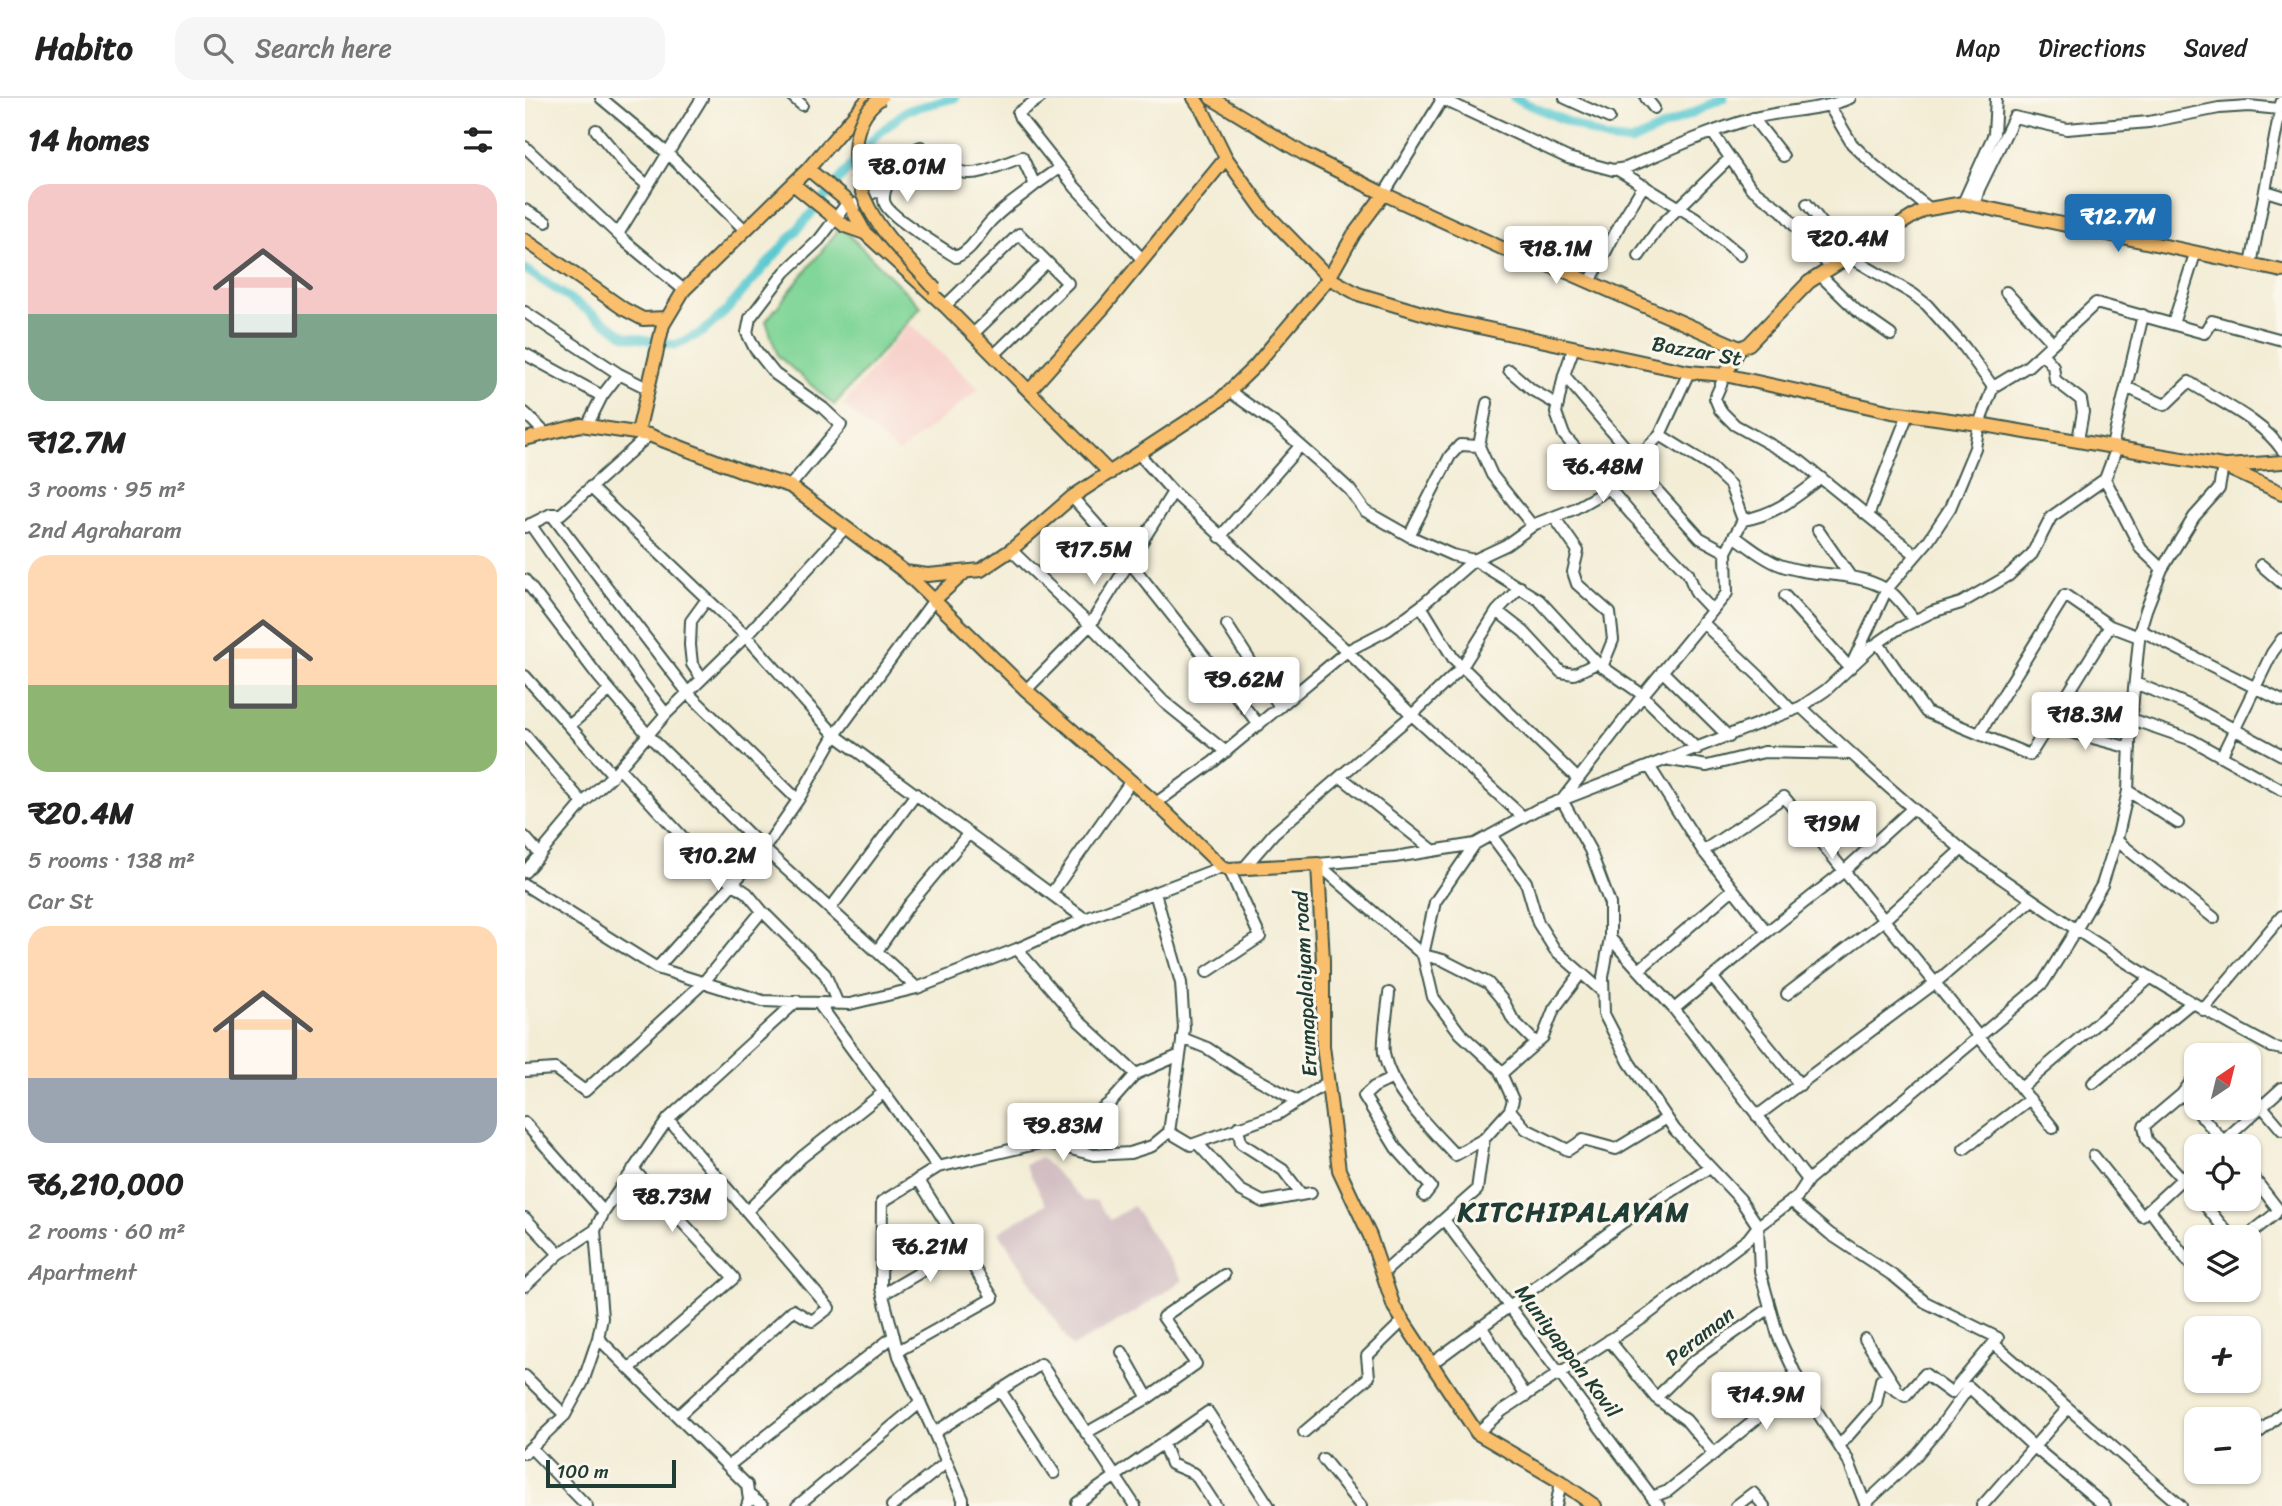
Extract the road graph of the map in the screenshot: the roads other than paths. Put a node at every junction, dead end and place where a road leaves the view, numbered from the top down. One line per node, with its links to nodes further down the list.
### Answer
1 (601, 98): 22 (street)
2 (702, 98): 22 (street)
3 (869, 98): 27 (main road)
4 (881, 98): 60 (main road, bridge)
5 (1040, 98): 26 (street)
6 (1194, 98): 15 (main road, Bazzar St)
7 (1565, 98): 17 (street)
8 (1646, 98): 14 (street)
9 (1850, 98): 13 (street)
10 (1996, 98): 39 (street)
11 (1442, 99): 28 (street); 35 (street)
12 (1212, 100): 15 (main road); 35 (main road)
13 (1830, 107): 18 (street); 41 (street)
14 (1654, 108)
15 (1203, 111): 24 (main road, Bazzar St)
16 (2280, 111): 33 (street); 39 (street)
17 (1609, 118)
18 (1753, 118): 20 (street); 23 (street)
19 (596, 130): 29 (street)
20 (1712, 132): 25 (street); 28 (street)
21 (525, 147): 47 (street)
22 (667, 153): 29 (street); 45 (street)
23 (1783, 156)
24 (1226, 158): 53 (main road); 58 (main road, Bazzar St)
25 (1730, 159): 40 (street); 56 (street)
26 (1059, 168): 30 (street); 53 (street)
27 (809, 170): 32 (main road); 37 (main road)
28 (1618, 170): 31 (street)
29 (647, 185): 47 (street)
30 (1035, 185): 34 (street); 34 (street)
31 (1644, 185): 40 (street); 59 (street)
32 (796, 186): 43 (main road); 45 (main road)
33 (2266, 191): 36 (street); 55 (street)
34 (884, 193): 37 (street)
35 (1384, 194): 58 (main road); 59 (main road)
36 (2282, 196)
37 (847, 202): 43 (street); 46 (main road)
38 (1807, 204): 52 (street)
39 (1969, 204): 41 (main road); 49 (main road)
40 (1678, 206): 50 (street); 51 (street)
41 (1929, 208): 52 (main road)
42 (525, 210): 44 (street)
43 (833, 216): 46 (main road); 110 (street)
44 (546, 222)
45 (745, 230): 61 (main road)
46 (865, 233): 63 (main road)
47 (618, 234): 61 (street)
48 (525, 240): 66 (main road)
49 (2195, 254): 55 (main road); 67 (street)
50 (1740, 255)
51 (1639, 256)
52 (1848, 256): 56 (main road); 82 (street)
53 (1142, 259): 85 (main road)
54 (1047, 262): 63 (street); 68 (street); 76 (street)
55 (2251, 265): 57 (main road)
56 (1825, 271): 69 (street); 73 (main road)
57 (2282, 271)
58 (1329, 278): 72 (main road, Bazzar St); 86 (main road)
59 (1590, 282): 73 (main road)
60 (935, 289)
61 (684, 290): 66 (main road)
62 (2006, 292): 71 (street)
63 (945, 306): 68 (main road)
64 (525, 312): 79 (street)
65 (2143, 315): 67 (street); 71 (street); 83 (street)
66 (664, 322): 84 (main road)
67 (2173, 324): 70 (street)
68 (974, 334): 76 (main road)
69 (1891, 335)
70 (2282, 340)
71 (2053, 343): 75 (street)
72 (1574, 347): 78 (main road, Bazzar St); 81 (street)
73 (1740, 348): 80 (main road)
74 (525, 354): 87 (street)
75 (2042, 354): 82 (street); 98 (street)
76 (995, 355): 85 (main road)
77 (1509, 370): 89 (street)
78 (1689, 372): 80 (main road, Bazzar St); 96 (street)
79 (618, 374): 84 (street); 87 (street)
80 (1725, 374): 91 (main road, Bazzar St); 108 (street)
81 (1564, 376): 89 (street); 105 (street)
82 (1993, 387): 92 (street)
83 (2126, 387): 101 (street); 102 (street)
84 (647, 388): 95 (main road)
85 (1030, 390): 107 (main road)
86 (1229, 391): 99 (street); 103 (main road)
87 (602, 396): 93 (street)
88 (1487, 403): 100 (street)
89 (1558, 405): 111 (street)
90 (525, 413): 94 (street)
91 (1908, 414): 92 (main road, Bazzar St); 117 (street)
92 (1979, 424): 98 (main road, Bazzar St); 129 (street)
93 (587, 426): 94 (main road); 95 (main road)
94 (546, 433): 97 (main road)
95 (643, 434): 110 (main road); 112 (street)
96 (1660, 435): 105 (street); 119 (street)
97 (525, 439)
98 (2078, 440): 101 (main road, Bazzar St)
99 (1300, 446): 124 (street); 126 (street)
100 (1479, 446): 121 (street); 124 (street)
101 (2115, 447): 106 (main road, Bazzar St); 109 (street)
102 (2282, 450)
103 (1139, 454): 107 (main road); 113 (street)
104 (2282, 462): 106 (main road)
105 (1629, 466): 111 (street); 128 (street)
106 (2223, 466): 114 (main road, Bazzar St); 133 (street)
107 (1111, 473): 115 (main road)
108 (1821, 478): 117 (street); 119 (street)
109 (2105, 479): 133 (street); 147 (street)
110 (790, 486): 122 (main road)
111 (1609, 486): 118 (street); 145 (street)
112 (590, 487): 116 (street); 142 (street)
113 (1173, 492): 126 (street); 130 (street)
114 (2282, 494)
115 (1072, 498): 127 (main road); 130 (street)
116 (551, 514): 120 (street); 168 (street)
117 (1868, 516): 129 (street)
118 (1554, 517): 121 (street); 158 (street)
119 (1743, 520): 125 (street)
120 (527, 525): 173 (street)
121 (1532, 526): 131 (street)
122 (844, 528): 134 (main road); 153 (street)
123 (1818, 530): 136 (street)
124 (1409, 536): 131 (street)
125 (1734, 536): 128 (street); 136 (street)
126 (1220, 537): 156 (street)
127 (1011, 550): 135 (main road); 149 (street)
128 (1726, 552): 145 (street)
129 (1915, 554): 140 (street)
130 (1128, 560): 149 (street); 176 (street)
131 (1473, 560): 139 (street); 144 (street)
132 (2261, 565): 138 (street)
133 (2162, 569): 152 (street)
134 (905, 572): 135 (main road); 143 (main road)
135 (964, 573): 143 (main road)
136 (1850, 576): 140 (street)
137 (525, 580): 166 (street)
138 (2282, 583)
139 (1520, 587): 146 (street); 158 (street)
140 (1887, 589): 147 (street); 160 (street)
141 (1784, 596): 160 (street)
142 (707, 599): 153 (street); 163 (street)
143 (934, 600): 167 (main road); 183 (street)
144 (1421, 606): 156 (street); 159 (street)
145 (1712, 610): 148 (street)
146 (1497, 611): 158 (street); 159 (street)
147 (1915, 621): 155 (street)
148 (1702, 622): 161 (street); 172 (street)
149 (1090, 625): 167 (street); 187 (street)
150 (1227, 625): 171 (street)
151 (2110, 626): 152 (street); 178 (street); 180 (street)
152 (2140, 634): 164 (street); 165 (street)
153 (746, 636): 163 (street); 183 (street)
154 (2282, 639): 157 (street)
155 (1878, 643): 160 (street); 180 (street)
156 (1347, 651): 171 (street); 174 (street)
157 (2277, 655): 165 (street)
158 (1600, 665): 169 (street)
159 (1462, 667): 174 (street); 195 (street)
160 (1850, 668): 172 (street)
161 (1662, 671): 169 (street); 184 (street)
162 (525, 676): 177 (street)
163 (702, 679): 168 (street)
164 (2135, 683): 175 (street); 179 (street)
165 (2256, 688): 170 (street); 179 (street)
166 (610, 690): 177 (street); 182 (street)
167 (1026, 690): 196 (main road)
168 (688, 693): 173 (street); 200 (street)
169 (1643, 696): 186 (street); 195 (street)
170 (2282, 701)
171 (1280, 707): 176 (street)
172 (1796, 709): 184 (street); 188 (street)
173 (666, 714): 182 (street)
174 (1412, 715): 194 (street); 205 (street)
175 (2131, 719): 185 (street); 189 (street)
176 (1259, 725): 187 (street)
177 (569, 726): 193 (street)
178 (2048, 726): 180 (street); 185 (street)
179 (2235, 729): 189 (street); 190 (street)
180 (1979, 734)
181 (525, 735): 202 (street)
182 (648, 735): 193 (street); 212 (street)
183 (835, 735): 199 (street); 200 (street)
184 (1729, 737): 186 (street)
185 (2130, 748): 198 (street)
186 (1697, 749): 191 (street)
187 (1226, 751): 203 (street)
188 (1851, 754): 191 (street); 204 (street)
189 (2222, 755): 197 (street)
190 (2282, 755)
191 (1668, 759): 192 (street)
192 (1649, 766): 201 (street); 215 (street)
193 (616, 771): 202 (street); 222 (street)
194 (1341, 777): 214 (street); 219 (street)
195 (1578, 779): 201 (street)
196 (1131, 781): 203 (main road); 226 (street)
197 (2282, 790)
198 (2128, 791): 206 (street); 210 (street)
199 (916, 794): 207 (street); 228 (street)
200 (799, 800): 212 (street)
201 (1562, 800): 205 (street); 236 (street)
202 (583, 803): 216 (street)
203 (1156, 803): 218 (main road)
204 (1913, 808): 213 (street); 220 (street)
205 (1523, 817): 208 (street)
206 (2178, 823)
207 (969, 833): 226 (street); 238 (street)
208 (1491, 835): 211 (street); 243 (street)
209 (525, 837): 216 (street)
210 (2116, 840): 231 (street); 234 (street)
211 (1475, 844): 214 (street); 239 (street)
212 (764, 849): 222 (street); 228 (street)
213 (1962, 849): 227 (street); 233 (street)
214 (1434, 851): 217 (street)
215 (1703, 851): 220 (street); 224 (street)
216 (539, 853): 221 (street)
217 (1318, 863): 219 (main road); 239 (street); 267 (main road, Erumapalaiyam road)
218 (1225, 868): 219 (main road); 225 (street); 242 (street)
219 (1243, 869)
220 (1844, 871): 233 (street); 235 (street)
221 (525, 872)
222 (733, 884): 229 (street); 240 (street)
223 (525, 885): 240 (street)
224 (1733, 889): 235 (street); 241 (street)
225 (1156, 893): 232 (street); 259 (street)
226 (1051, 894): 232 (street)
227 (2032, 900): 234 (street); 247 (street)
228 (830, 909): 238 (street)
229 (762, 911): 246 (street); 255 (street)
230 (2282, 916): 257 (street)
231 (2214, 918)
232 (1085, 919): 237 (street)
233 (1884, 920): 247 (street); 251 (street)
234 (2076, 930): 245 (street); 258 (street)
235 (1767, 932): 244 (street)
236 (1610, 937): 241 (street); 249 (street)
237 (1017, 949): 248 (street); 264 (street)
238 (877, 951): 248 (street)
239 (1423, 955): 260 (street); 265 (street)
240 (657, 968): 246 (street)
241 (1639, 970): 256 (street)
242 (1207, 972)
243 (1581, 973): 249 (street); 260 (street)
244 (1712, 977): 256 (street); 269 (street)
245 (2150, 978): 253 (street); 270 (street)
246 (703, 983): 252 (street); 263 (street)
247 (1935, 983): 258 (street); 269 (street)
248 (917, 988): 255 (street)
249 (1603, 992): 280 (street)
250 (1389, 993): 266 (street)
251 (1787, 994)
252 (797, 1001): 254 (street); 281 (street)
253 (2191, 1003): 257 (street); 268 (street)
254 (819, 1004): 255 (street); 273 (street)
255 (838, 1004)
256 (1674, 1009): 279 (street)
257 (2203, 1010): 261 (street)
258 (1978, 1036): 270 (street); 299 (street)
259 (1182, 1038): 262 (street); 276 (street)
260 (1536, 1043): 265 (street)
261 (2282, 1049)
262 (1179, 1055): 264 (street); 286 (street)
263 (525, 1071)
264 (1136, 1074): 291 (street)
265 (1501, 1074): 278 (street)
266 (1394, 1078): 289 (street); 301 (street)
267 (1328, 1082): 276 (street); 317 (main road, Erumapalaiyam road)
268 (2093, 1083)
269 (1800, 1085): 279 (street)
270 (2021, 1088): 275 (street)
271 (2282, 1088): 277 (street)
272 (2184, 1091): 274 (street)
273 (884, 1093): 294 (street); 305 (street)
274 (2182, 1094): 287 (street); 297 (street)
275 (2030, 1099): 284 (street); 292 (street)
276 (1297, 1101): 283 (street)
277 (2262, 1106): 285 (street); 288 (street)
278 (1510, 1110): 280 (street); 289 (street)
279 (1757, 1116): 299 (street)
280 (1667, 1118): 295 (street)
281 (668, 1119): 296 (street); 305 (street)
282 (525, 1123): 307 (street)
283 (1238, 1126): 290 (street); 290 (street)
284 (2053, 1128)
285 (2282, 1130)
286 (1169, 1132): 290 (street); 291 (street)
287 (2215, 1134)
288 (2233, 1134)
289 (1484, 1139): 309 (street)
290 (1197, 1143)
291 (1056, 1145): 294 (street)
292 (1964, 1149)
293 (2094, 1156): 304 (street)
294 (938, 1167): 298 (street)
295 (1710, 1167): 312 (street); 321 (street)
296 (633, 1169): 307 (street); 333 (street)
297 (2183, 1178): 304 (street)
298 (918, 1179): 314 (street); 320 (street)
299 (1808, 1180): 302 (street)
300 (2261, 1186): 303 (street)
301 (1424, 1196)
302 (1791, 1201): 312 (street); 329 (street)
303 (2280, 1208): 311 (street)
304 (2149, 1209): 316 (street)
305 (747, 1211): 346 (street)
306 (2210, 1211): 310 (street)
307 (604, 1212): 313 (street)
308 (525, 1218): 315 (street)
309 (1445, 1221): 317 (street); 321 (street, Muniyappan Kovil)
310 (2221, 1225)
311 (2261, 1225)
312 (1758, 1226): 322 (street); 328 (street)
313 (595, 1230): 315 (street); 326 (street)
314 (961, 1248): 320 (street); 330 (street)
315 (559, 1254): 319 (street)
316 (2184, 1256)
317 (1383, 1273): 323 (main road, Erumapalaiyam road)
318 (1224, 1275): 340 (street)
319 (525, 1286)
320 (883, 1294): 325 (street)
321 (1509, 1305): 324 (street); 334 (street, Muniyappan Kovil)
322 (1770, 1308): 336 (street); 341 (street, Peraman)
323 (1403, 1321): 332 (main road, Erumapalaiyam road); 348 (street)
324 (1481, 1326): 332 (street); 339 (street)
325 (894, 1336): 330 (street); 359 (street)
326 (598, 1338): 333 (street); 345 (street)
327 (1865, 1339): 338 (street)
328 (1609, 1340): 334 (street); 341 (street)
329 (1994, 1344): 338 (street); 343 (street)
330 (898, 1351): 342 (street)
331 (1122, 1352): 340 (street)
332 (1431, 1364): 351 (main road, Erumapalaiyam road)
333 (630, 1368): 346 (street)
334 (1560, 1373): 339 (street); 364 (street, Muniyappan Kovil)
335 (525, 1376): 345 (street)
336 (1802, 1388): 353 (street); 356 (street)
337 (1000, 1390): 349 (street); 350 (street); 360 (street)
338 (1898, 1391): 353 (street)
339 (1526, 1396): 351 (street)
340 (1148, 1398): 350 (street)
341 (1656, 1398): 356 (street)
342 (920, 1403): 349 (street); 370 (street)
343 (2068, 1408): 354 (street); 382 (street)
344 (2282, 1413): 347 (street)
345 (565, 1415): 355 (street)
346 (678, 1416): 359 (street)
347 (2261, 1431)
348 (1304, 1432)
349 (934, 1433): 358 (street)
350 (1086, 1433): 361 (street)
351 (1477, 1433): 362 (main road, Erumapalaiyam road)
352 (1163, 1443): 361 (street); 374 (street); 375 (street)
353 (1839, 1446): 367 (street)
354 (2034, 1447): 365 (street); 367 (street); 381 (street)
355 (528, 1451): 368 (street)
356 (1714, 1454): 364 (street)
357 (1323, 1459): 376 (street)
358 (947, 1462): 371 (street); 372 (street)
359 (728, 1466): 363 (street)
360 (1054, 1474)
361 (1115, 1476): 366 (street); 373 (street)
362 (1561, 1482): 377 (street); 378 (main road, Erumapalaiyam road)
363 (747, 1500): 369 (street)
364 (1655, 1501)
365 (1989, 1504)
366 (1075, 1505)
367 (1865, 1505)
368 (587, 1506)
369 (763, 1506)
370 (797, 1506)
371 (892, 1506)
372 (963, 1506)
373 (1135, 1506)
374 (1216, 1506)
375 (1269, 1506)
376 (1361, 1506)
377 (1556, 1506)
378 (1595, 1506)
379 (1736, 1506): 380 (street)
380 (1764, 1506)
381 (2105, 1506)
382 (2181, 1506)

